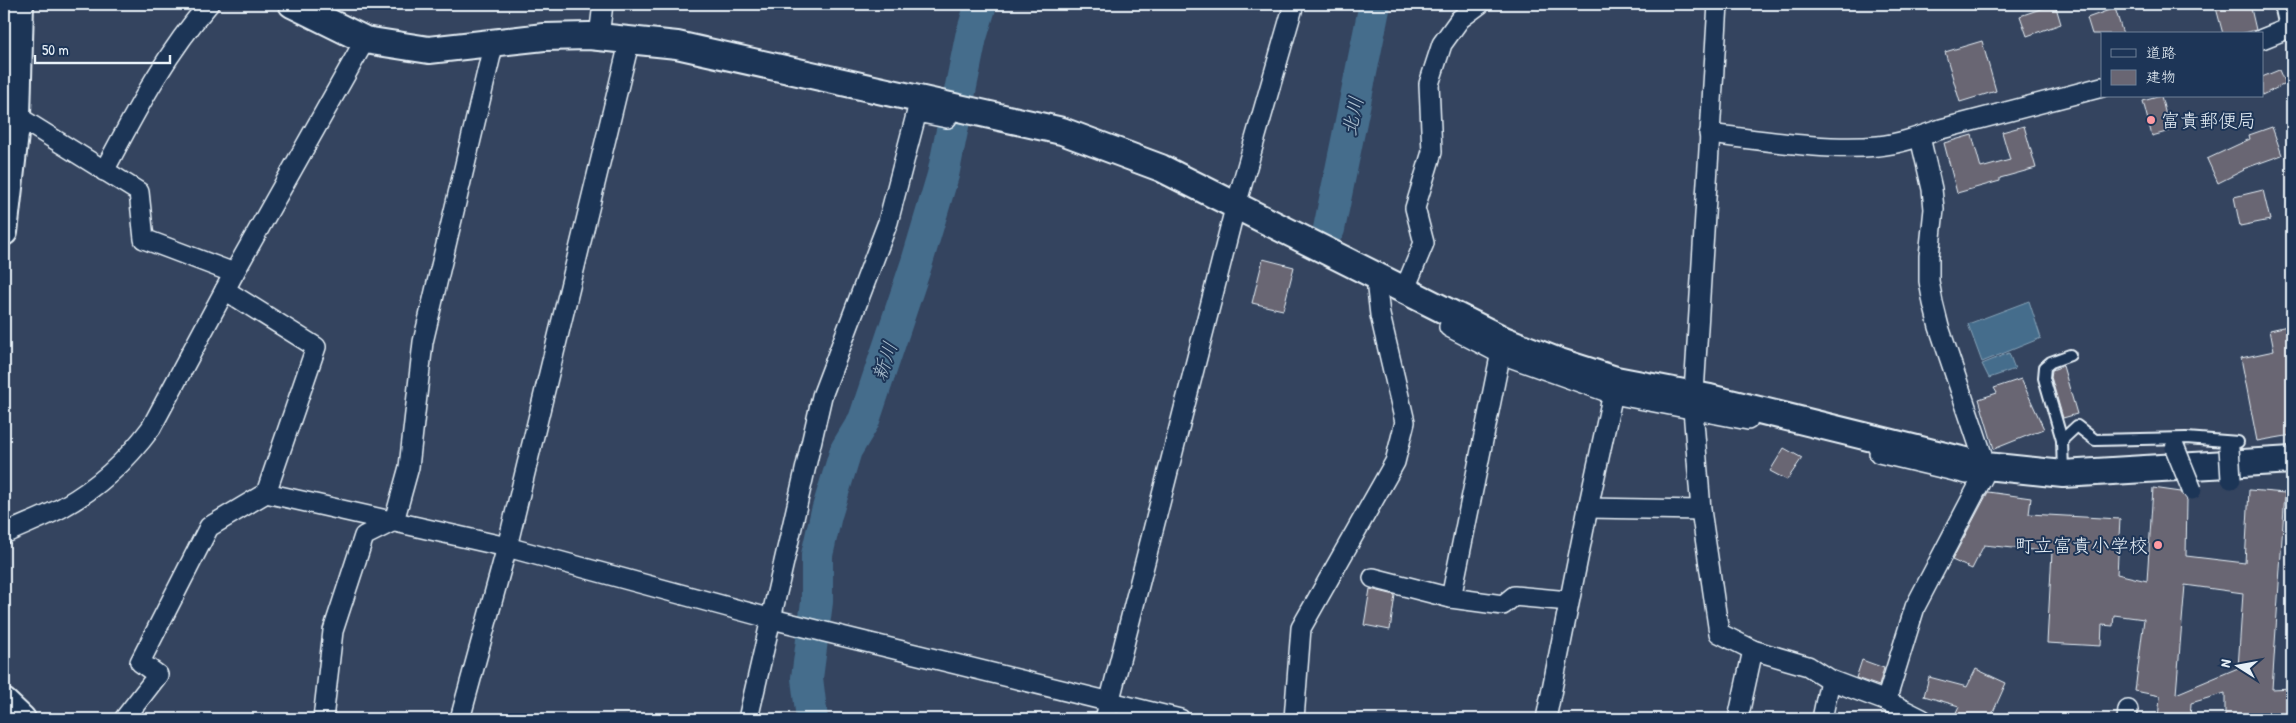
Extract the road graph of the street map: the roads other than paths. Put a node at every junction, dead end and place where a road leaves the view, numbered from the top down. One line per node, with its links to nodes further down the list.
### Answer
1 (20, 4): 18 (street)
2 (210, 4): 21 (street)
3 (292, 4): 14 (street)
4 (603, 4): 11 (street)
5 (1294, 4): 22 (street)
6 (1480, 4): 27 (street)
7 (1718, 4): 19 (street)
8 (2288, 4): 9 (street)
9 (2292, 22)
10 (2292, 27): 12 (street)
11 (598, 36): 13 (street); 15 (street)
12 (2264, 38)
13 (630, 39): 17 (street); 46 (street)
14 (365, 40): 15 (street); 24 (street)
15 (494, 42): 44 (street)
16 (2101, 87): 20 (street)
17 (925, 107): 22 (street); 50 (street)
18 (11, 114): 21 (street); 23 (street)
19 (1709, 134): 20 (street); 31 (street)
20 (1920, 137): 37 (street)
21 (104, 171): 24 (street)
22 (1236, 209): 25 (street); 55 (street)
23 (4, 232)
24 (234, 273): 26 (street)
25 (1379, 284): 27 (street); 28 (street); 62 (street)
26 (225, 290): 41 (street); 45 (street)
27 (1404, 291): 28 (street)
28 (1502, 347): 30 (street); 48 (street)
29 (2070, 355): 32 (lane)
30 (1614, 387): 31 (street); 42 (street)
31 (1694, 402): 37 (street); 43 (street)
32 (2062, 440): 33 (lane); 38 (lane)
33 (2234, 445): 39 (street, bridge)
34 (2175, 448): 40 (street, bridge)
35 (2292, 460): 38 (street)
36 (2292, 469): 37 (street)
37 (1985, 472): 38 (street); 53 (street)
38 (2063, 474)
39 (2231, 480)
40 (2192, 490)
41 (266, 493): 44 (street); 57 (street)
42 (1588, 508): 43 (street); 49 (street)
43 (1701, 510): 51 (street)
44 (394, 522): 46 (street); 58 (street)
45 (4, 534)
46 (507, 547): 50 (street); 59 (street)
47 (1373, 578): 48 (street)
48 (1451, 598): 49 (street)
49 (1569, 600): 63 (street)
50 (772, 619): 55 (street); 60 (street)
51 (1753, 650): 52 (street); 64 (street)
52 (1830, 680): 53 (street); 65 (street)
53 (1886, 701): 66 (street)
54 (4, 702): 56 (street)
55 (1107, 711): 61 (street)
56 (22, 719)
57 (124, 719)
58 (323, 719)
59 (460, 719)
60 (748, 719)
61 (1180, 719)
62 (1294, 719)
63 (1546, 719)
64 (1738, 719)
65 (1822, 719)
66 (1922, 719)

